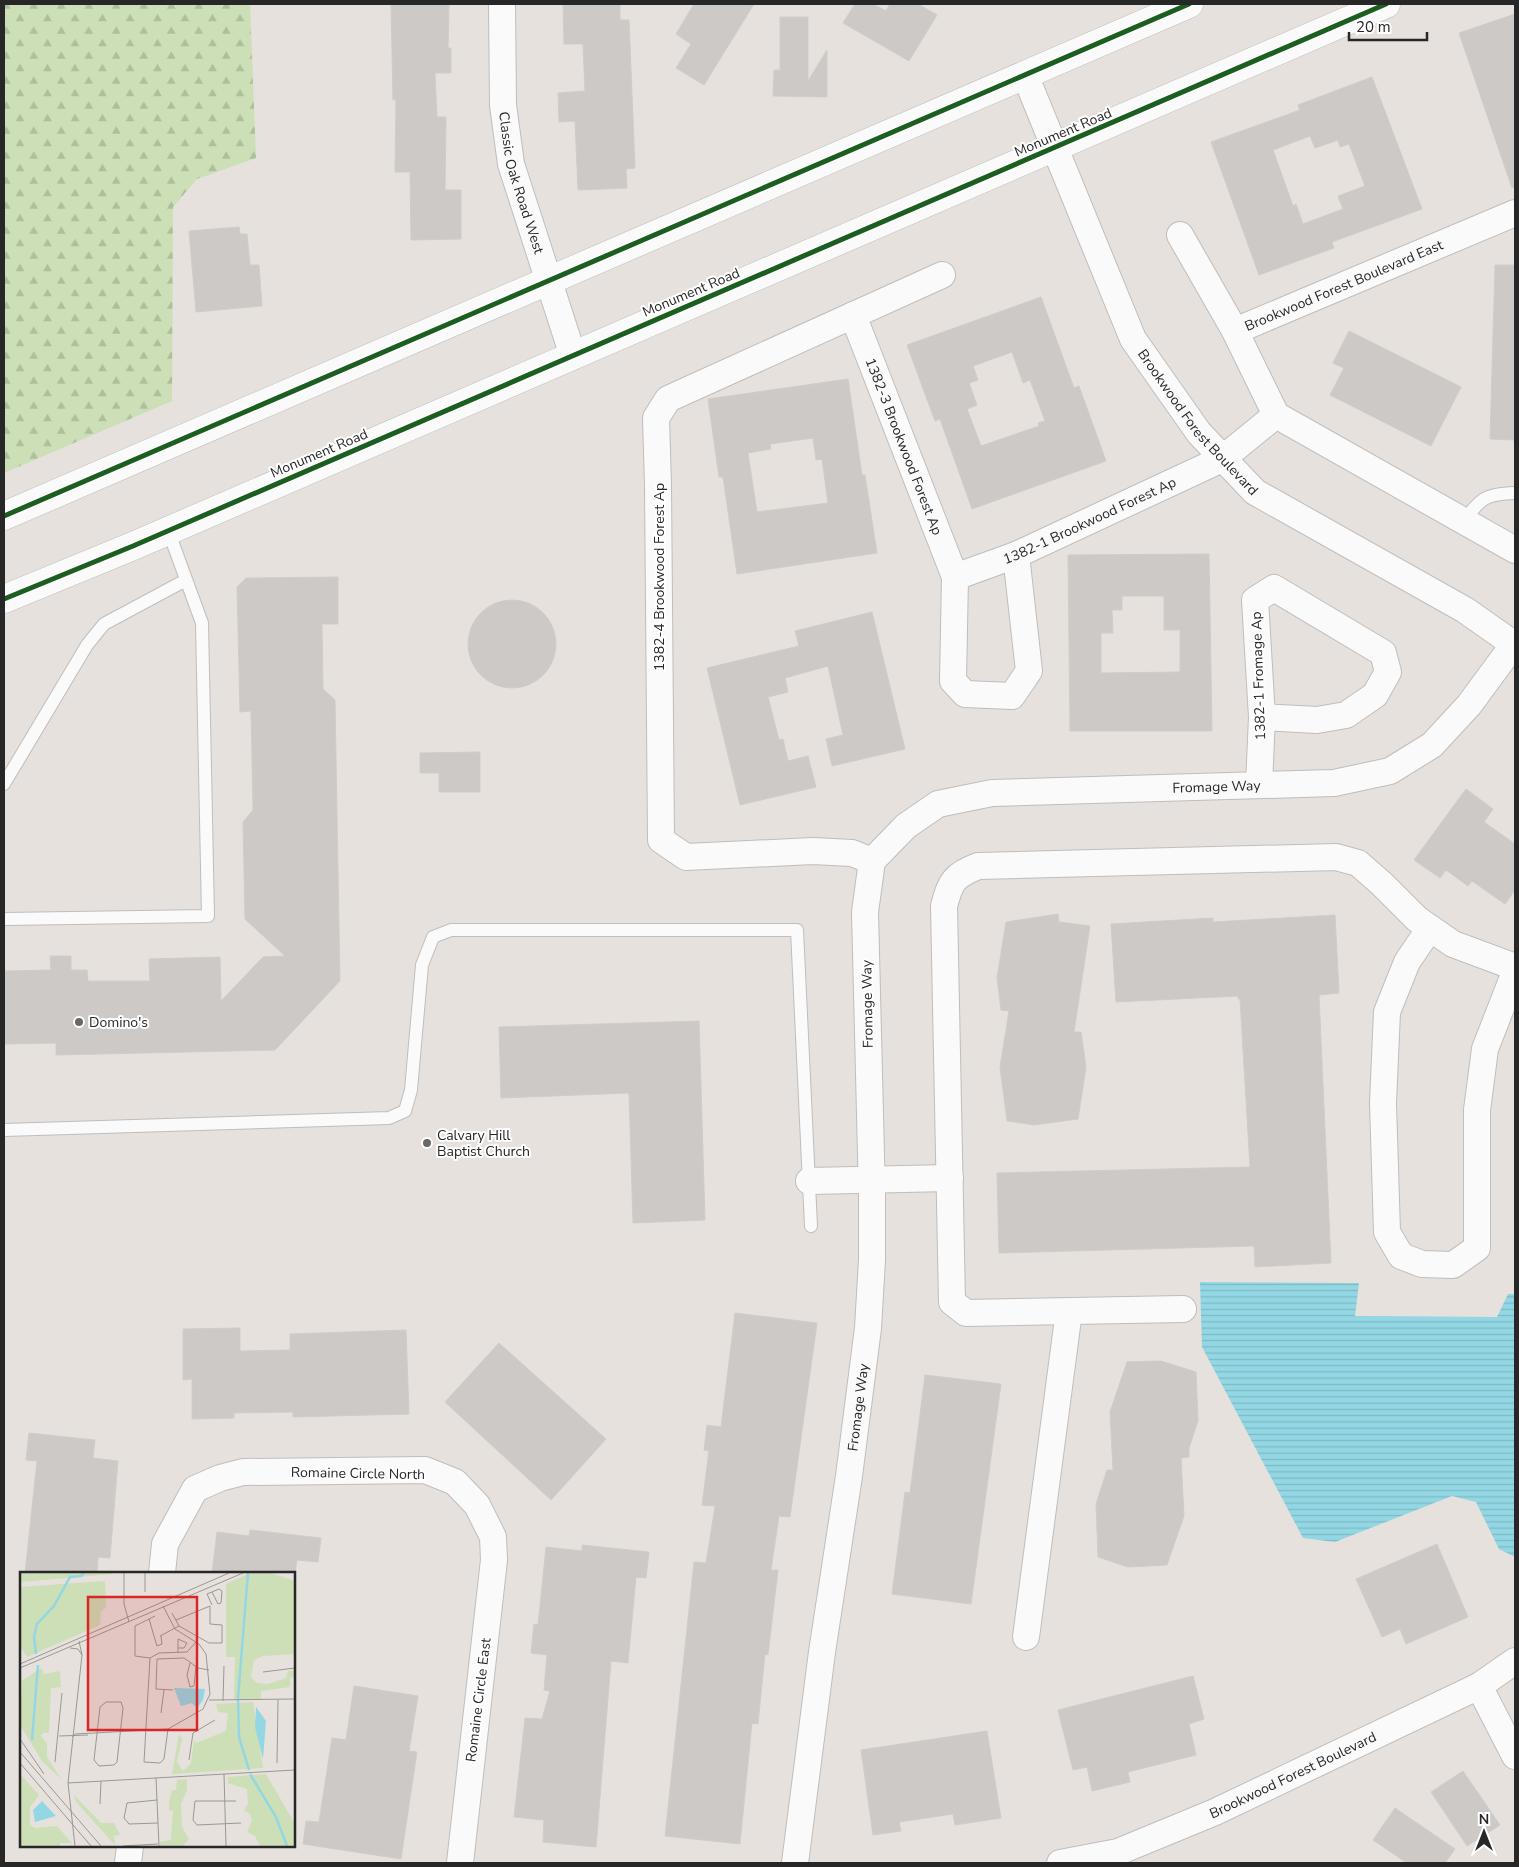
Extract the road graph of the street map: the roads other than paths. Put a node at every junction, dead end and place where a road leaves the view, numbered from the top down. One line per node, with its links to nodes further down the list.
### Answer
1 (502, 4): 9 (street, Classic Oak Road West)
2 (1189, 4): 4 (main road)
3 (1386, 4): 5 (main road, Monument Road)
4 (1025, 75): 5 (street, Brookwood Forest Boulevard); 9 (main road)
5 (1055, 147): 12 (main road, Monument Road); 14 (street, Brookwood Forest Boulevard)
6 (1515, 214): 11 (street, Brookwood Forest Boulevard East)
7 (1180, 235): 11 (street)
8 (942, 275): 10 (street, 1382-4 Brookwood Forest Ap)
9 (548, 280): 12 (street, Classic Oak Road West); 16 (main road)
10 (853, 315): 21 (street, 1382-3 Brookwood Forest Ap); 28 (street, 1382-4 Brookwood Forest Ap)
11 (1235, 331): 13 (street, Brookwood Forest Boulevard East)
12 (573, 356): 18 (main road, Monument Road)
13 (1276, 415): 14 (street, 1382-1 Brookwood Forest Ap); 17 (street)
14 (1222, 459): 20 (street, 1382-1 Brookwood Forest Ap); 24 (street, Brookwood Forest Boulevard)
15 (1515, 493): 17 (lane)
16 (4, 516)
17 (1464, 522): 19 (street)
18 (168, 530): 22 (lane); 23 (main road, Monument Road)
19 (1515, 550)
20 (1016, 555): 21 (street, 1382-1 Brookwood Forest Ap); 21 (street)
21 (955, 577)
22 (186, 580): 26 (lane); 29 (lane)
23 (4, 599)
24 (1514, 644): 27 (street, Fromage Way)
25 (1262, 717): 25 (street, 1382-1 Fromage Ap); 27 (street, 1382-1 Fromage Ap)
26 (4, 784)
27 (1259, 785): 28 (street, Fromage Way)
28 (872, 861): 35 (street, Fromage Way)
29 (4, 919)
30 (1430, 928): 31 (street); 32 (street); 34 (street)
31 (1515, 967)
32 (1515, 972)
33 (4, 1130): 36 (lane)
34 (950, 1178): 35 (street); 39 (street)
35 (872, 1181): 36 (street); 50 (street, Fromage Way)
36 (809, 1182): 37 (lane)
37 (811, 1226)
38 (1183, 1309): 39 (street)
39 (1069, 1311): 42 (street)
40 (493, 1537): 41 (street, Romaine Circle North); 49 (street, Romaine Circle East)
41 (162, 1572)
42 (1026, 1637)
43 (1515, 1661): 44 (street, Brookwood Forest Boulevard)
44 (1479, 1686): 45 (street); 47 (street, Brookwood Forest Boulevard)
45 (1515, 1756)
46 (130, 1847): 48 (street)
47 (1118, 1858): 51 (street, Brookwood Forest Boulevard)
48 (128, 1863)
49 (460, 1863)
50 (795, 1863)
51 (1060, 1863)

